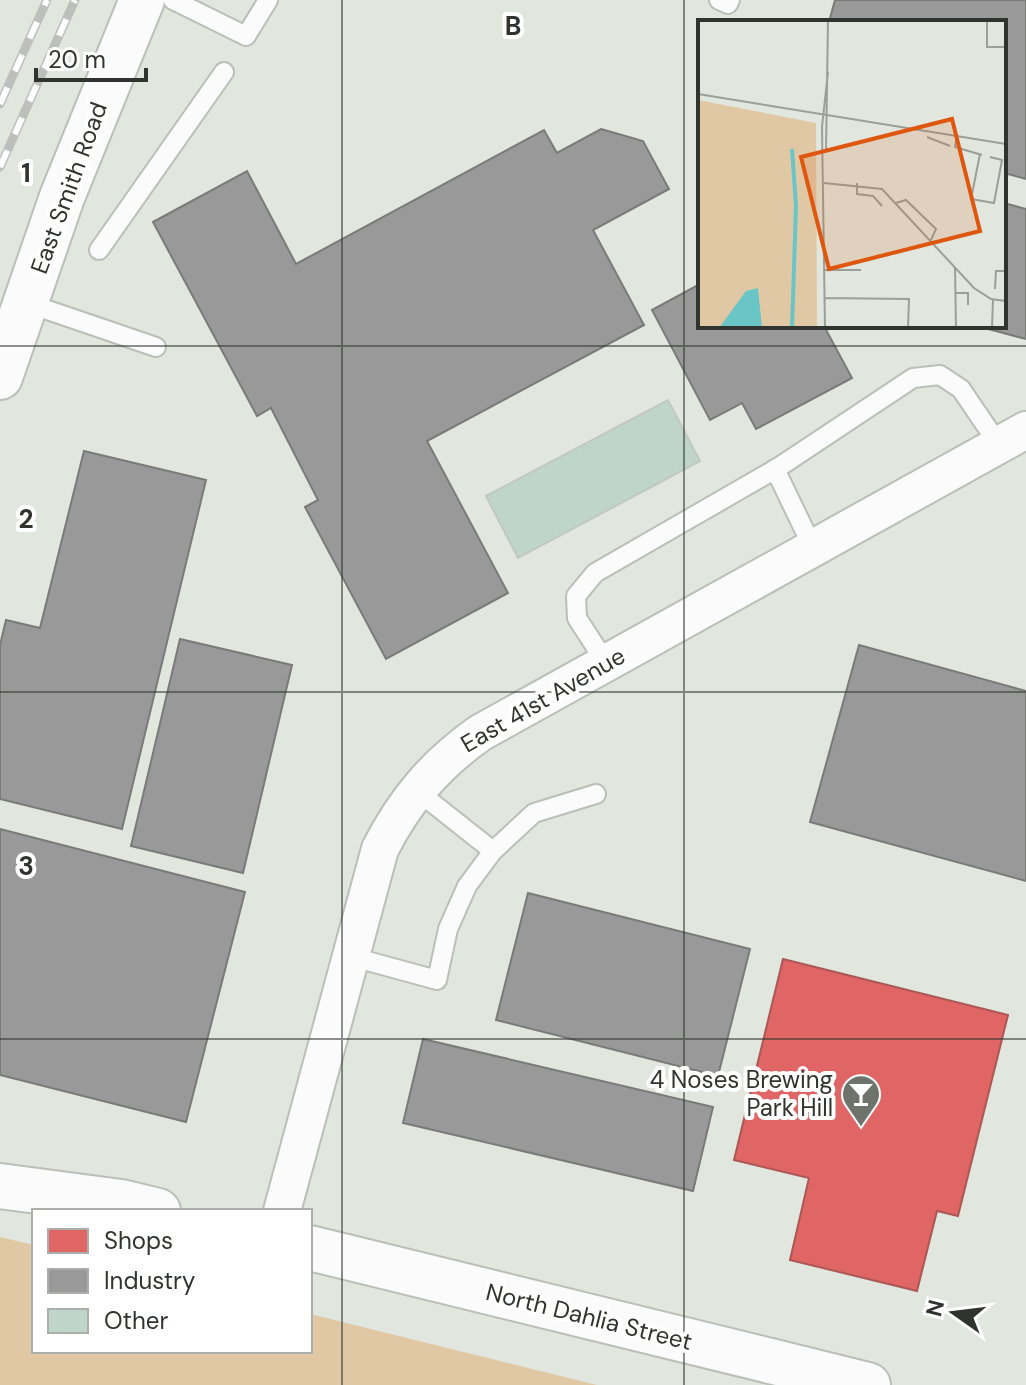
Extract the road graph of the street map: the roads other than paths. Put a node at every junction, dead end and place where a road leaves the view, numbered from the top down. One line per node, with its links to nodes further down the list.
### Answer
1 (142, 0): 8 (street, East Smith Road)
2 (173, 0): 3 (lane)
3 (268, 0)
4 (719, 0): 5 (lane)
5 (730, 0)
6 (224, 72): 7 (lane)
7 (99, 250)
8 (27, 303): 9 (lane); 10 (street, East Smith Road)
9 (156, 347)
10 (0, 377)
11 (1012, 437): 12 (lane); 13 (street, East 41st Avenue)
12 (775, 469): 13 (lane); 14 (lane)
13 (813, 548): 14 (street, East 41st Avenue)
14 (606, 663): 15 (street, East 41st Avenue)
15 (416, 790): 17 (lane); 18 (street, East 41st Avenue)
16 (596, 794): 17 (lane)
17 (493, 851): 18 (lane)
18 (349, 956): 22 (street, East 41st Avenue)
19 (0, 1159): 21 (street)
20 (0, 1186): 21 (street)
21 (140, 1206)
22 (283, 1209)
23 (312, 1248): 24 (street, North Dahlia Street)
24 (868, 1385)

